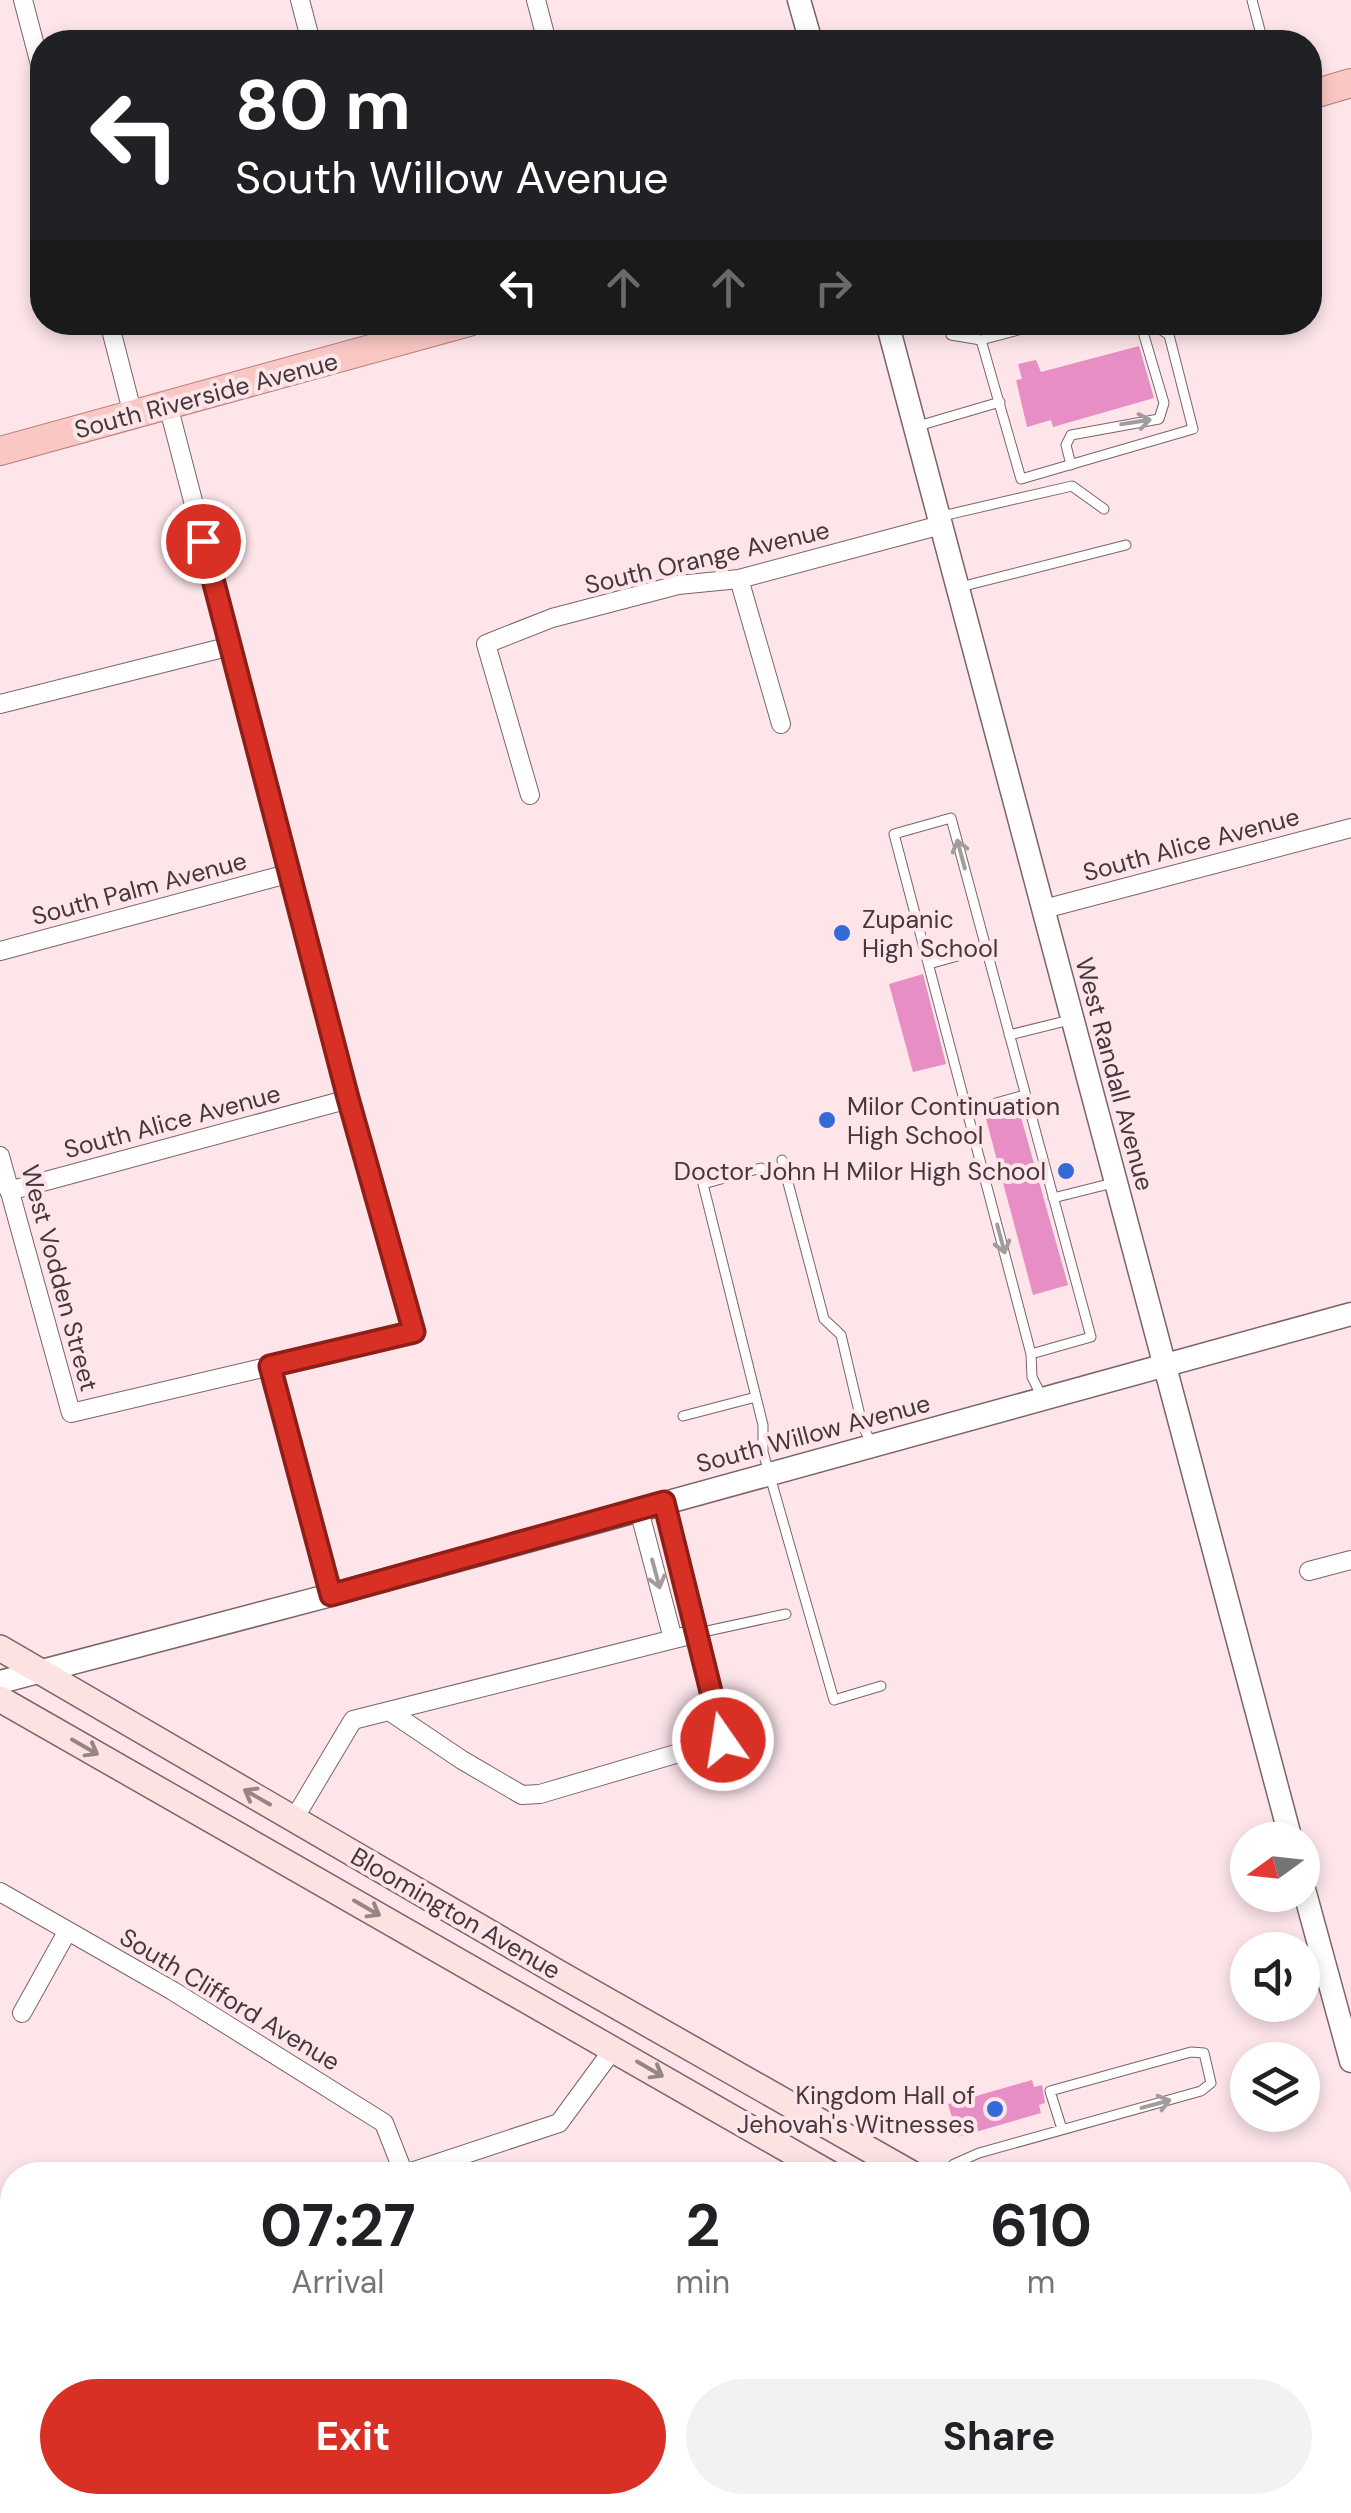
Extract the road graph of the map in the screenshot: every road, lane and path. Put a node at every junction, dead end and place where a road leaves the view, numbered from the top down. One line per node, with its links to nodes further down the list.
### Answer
1 (24, 0): 6 (street)
2 (300, 0): 7 (street)
3 (536, 0): 8 (street)
4 (799, 0): 9 (street)
5 (1252, 0): 10 (lane)
6 (32, 30)
7 (309, 30)
8 (538, 30)
9 (808, 30)
10 (1261, 30)
11 (1351, 84): 12 (main road)
12 (1322, 91)
13 (112, 335): 23 (street)
14 (381, 335): 22 (main road, South Riverside Avenue)
15 (891, 335): 24 (street, West Randall Avenue)
16 (951, 335): 20 (lane)
17 (1000, 335): 20 (lane)
18 (1144, 335): 26 (lane, one-way to 18)
19 (1170, 335): 26 (lane)
20 (981, 340): 21 (lane)
21 (1000, 402): 24 (lane); 26 (lane)
22 (168, 405): 23 (main road, South Riverside Avenue); 32 (street)
23 (133, 414): 25 (main road, South Riverside Avenue)
24 (915, 426): 28 (street, West Randall Avenue)
25 (0, 451)
26 (1071, 465)
27 (1104, 508): 28 (lane)
28 (940, 521): 30 (street, South Orange Avenue); 31 (street, West Randall Avenue)
29 (1126, 544): 31 (lane)
30 (740, 580): 34 (street); 35 (street, South Orange Avenue)
31 (958, 588): 38 (street, West Randall Avenue)
32 (231, 646): 33 (street); 37 (street)
33 (0, 704)
34 (781, 724)
35 (530, 795)
36 (1351, 828): 38 (street, South Alice Avenue)
37 (292, 873): 40 (street, South Palm Avenue); 45 (street)
38 (1044, 909): 42 (street, West Randall Avenue)
39 (986, 948): 41 (lane); 41 (lane, one-way to 41); 43 (lane)
40 (0, 952)
41 (929, 964): 46 (lane)
42 (1072, 1019): 43 (lane); 50 (street, West Randall Avenue)
43 (1009, 1035): 44 (lane)
44 (1025, 1095): 46 (lane); 52 (lane)
45 (348, 1098): 51 (street, South Alice Avenue); 56 (street)
46 (967, 1111): 54 (lane, one-way to 54)
47 (0, 1156): 51 (street, West Vodden Street)
48 (782, 1160): 60 (lane)
49 (761, 1168): 57 (lane)
50 (1116, 1183): 52 (lane); 55 (street, West Randall Avenue)
51 (9, 1191): 56 (street, West Vodden Street)
52 (1053, 1198): 54 (lane)
53 (1351, 1314): 55 (street, South Willow Avenue)
54 (1031, 1354): 58 (lane)
55 (1164, 1365): 58 (street, South Willow Avenue); 77 (street, West Randall Avenue)
56 (270, 1366): 66 (street)
57 (756, 1397): 59 (lane); 61 (lane)
58 (1042, 1398): 60 (street, South Willow Avenue)
59 (683, 1416)
60 (873, 1445): 61 (street, South Willow Avenue)
61 (771, 1474): 62 (street, South Willow Avenue); 73 (lane)
62 (664, 1502): 63 (street, South Willow Avenue); 68 (street)
63 (639, 1510): 66 (street, South Willow Avenue); 69 (street, one-way to 69)
64 (1351, 1560): 65 (street)
65 (1310, 1571)
66 (331, 1595): 71 (street, South Willow Avenue)
67 (786, 1614): 68 (lane)
68 (698, 1632): 69 (street); 75 (street)
69 (673, 1639): 75 (street)
70 (0, 1648): 71 (main road, Bloomington Avenue)
71 (41, 1671): 72 (street, South Willow Avenue); 76 (main road, Bloomington Avenue, one-way to 71)
72 (0, 1682)
73 (880, 1686)
74 (0, 1699): 82 (main road, Bloomington Avenue, one-way to 82)
75 (392, 1713): 76 (street)
76 (294, 1818): 88 (main road, Bloomington Avenue)
77 (1286, 1822)
78 (0, 1892): 80 (street, South Clifford Avenue)
79 (1310, 1912): 83 (street)
80 (67, 1932): 81 (street); 85 (street, South Clifford Avenue)
81 (22, 2013)
82 (614, 2048): 86 (street); 87 (main road, Bloomington Avenue, one-way to 87)
83 (1351, 2061)
84 (1062, 2129): 84 (lane, one-way to 84); 89 (lane)
85 (398, 2162)
86 (443, 2162)
87 (810, 2162)
88 (891, 2162)
89 (958, 2162)

